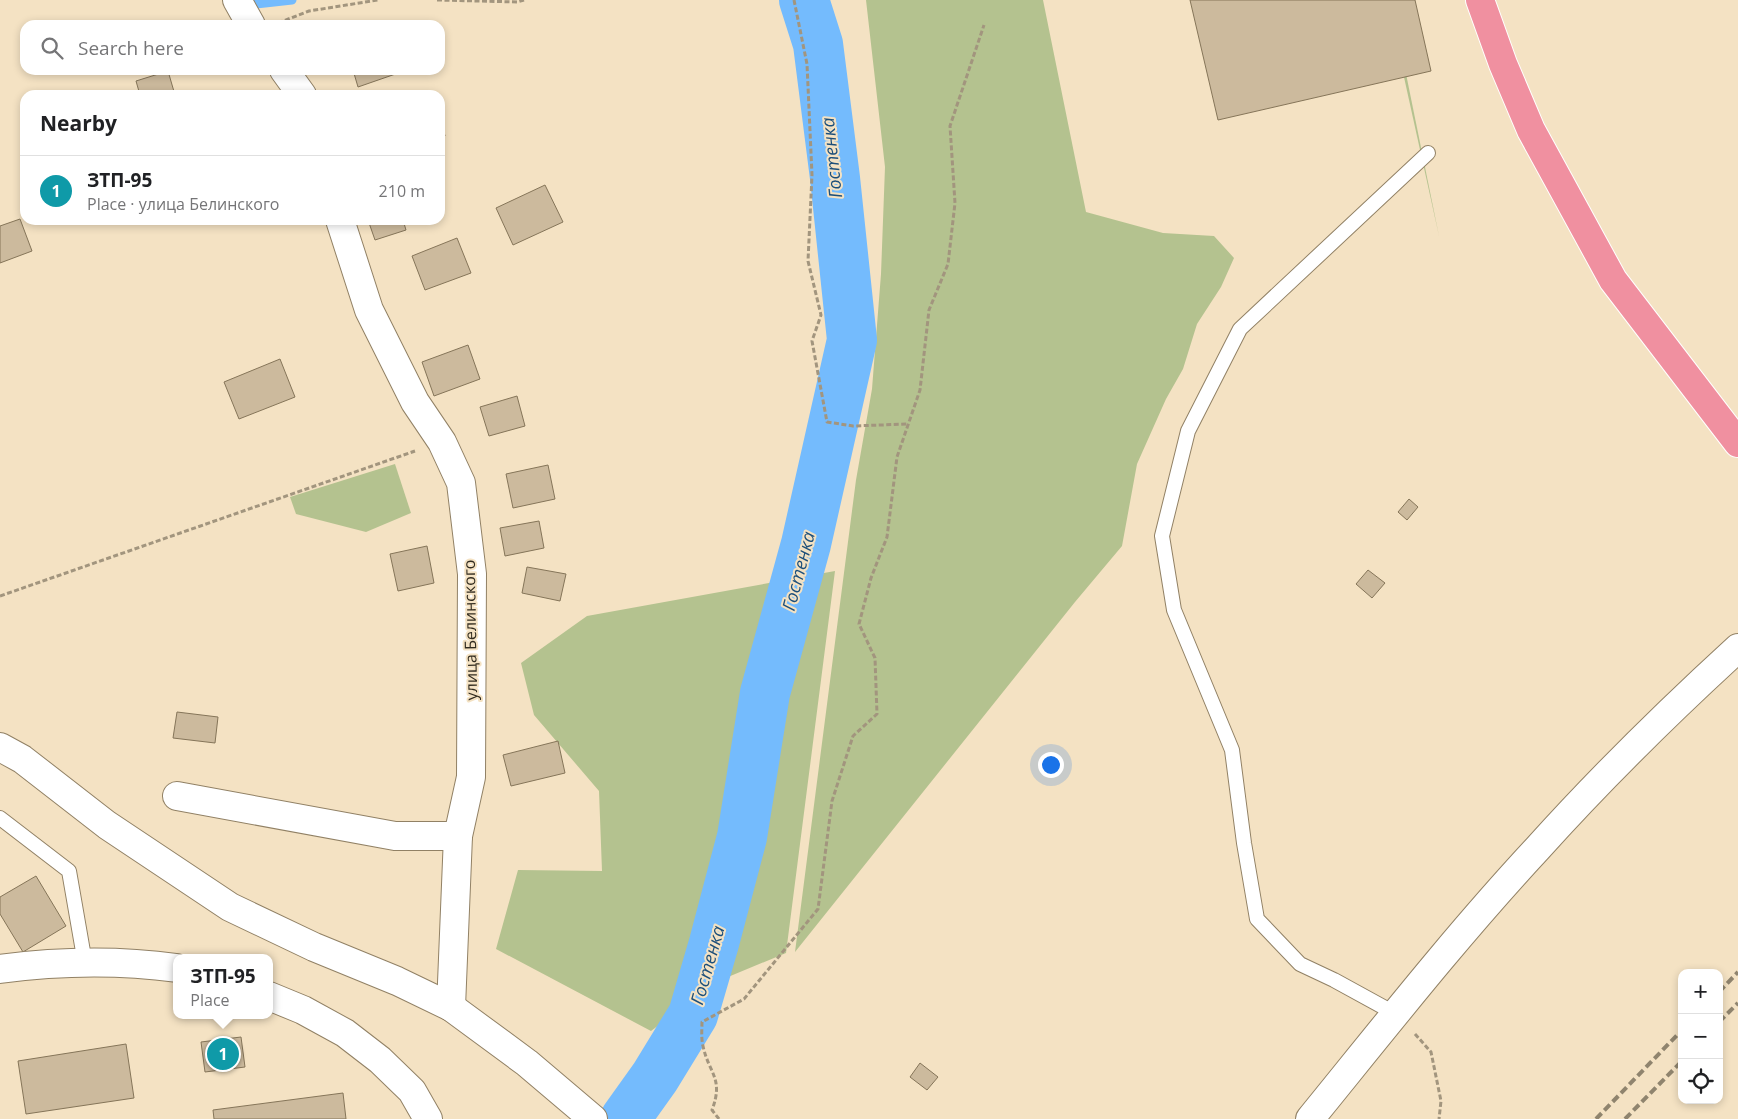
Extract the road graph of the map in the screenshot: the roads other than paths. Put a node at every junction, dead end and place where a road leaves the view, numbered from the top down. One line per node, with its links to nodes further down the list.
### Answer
1 (237, 0): 3 (main road)
2 (1480, 0): 8 (highway)
3 (249, 20)
4 (288, 75): 5 (main road)
5 (298, 90)
6 (1428, 153): 20 (lane)
7 (342, 225): 14 (main road, улица Белинского)
8 (1738, 443)
9 (1738, 648): 20 (main road)
10 (0, 739): 11 (main road)
11 (11, 753): 19 (main road)
12 (177, 796): 14 (main road)
13 (0, 818): 15 (lane)
14 (458, 836): 19 (main road, улица Белинского)
15 (85, 963): 16 (main road); 17 (main road)
16 (173, 967)
17 (0, 969)
18 (273, 998): 21 (main road)
19 (451, 1007): 22 (main road)
20 (1396, 1014): 23 (main road)
21 (428, 1119)
22 (593, 1119)
23 (1310, 1119)

